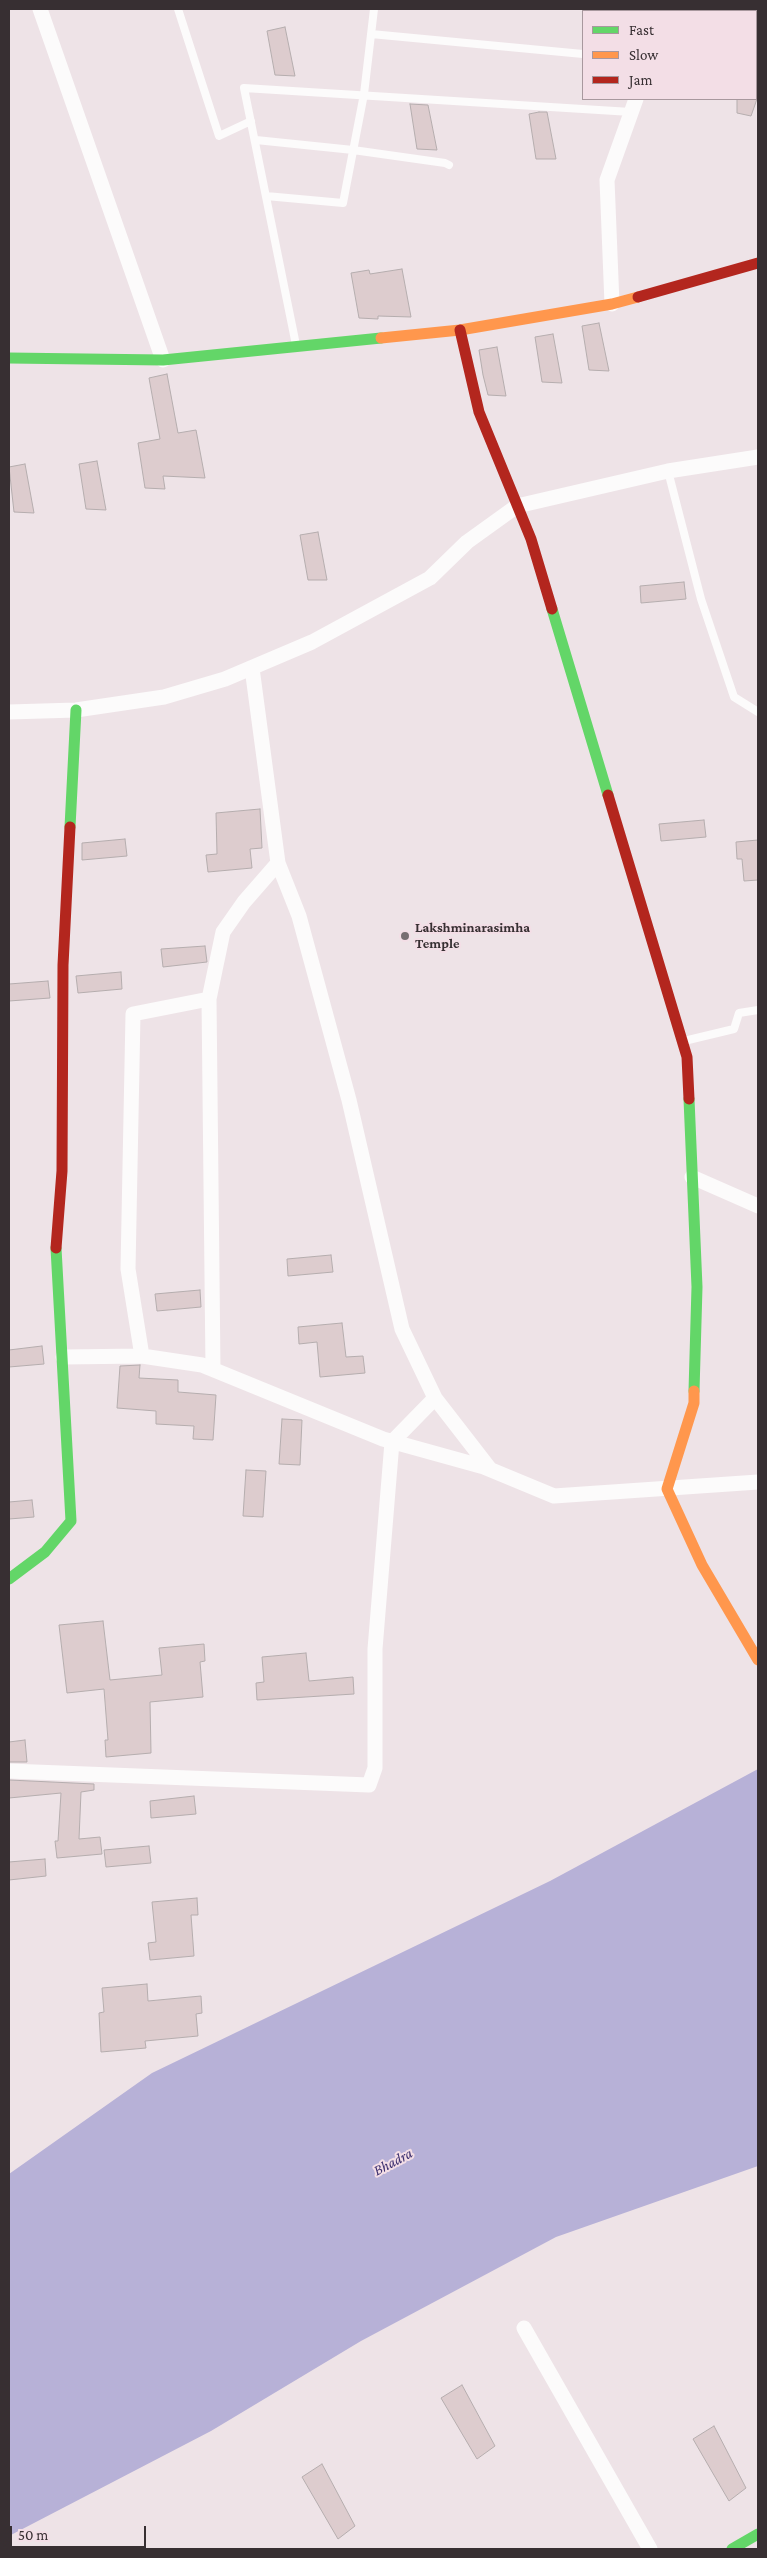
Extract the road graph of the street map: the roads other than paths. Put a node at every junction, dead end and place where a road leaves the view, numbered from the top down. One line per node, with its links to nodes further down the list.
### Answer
1 (40, 9): 18 (street)
2 (178, 9): 8 (lane)
3 (374, 9): 4 (lane)
4 (371, 34): 5 (lane); 6 (lane)
5 (582, 54)
6 (364, 94): 7 (lane); 8 (lane); 10 (lane)
7 (633, 105): 14 (street)
8 (251, 121): 9 (lane)
9 (256, 140): 10 (lane); 12 (lane)
10 (353, 150): 11 (lane); 12 (lane)
11 (449, 166)
12 (266, 196): 16 (lane)
13 (758, 263): 14 (main road)
14 (612, 304): 15 (main road)
15 (460, 330): 16 (main road); 21 (main road)
16 (296, 347): 18 (main road)
17 (9, 358): 18 (main road)
18 (163, 360)
19 (758, 457): 20 (street)
20 (668, 471): 21 (street); 25 (lane)
21 (517, 506): 22 (street); 29 (main road)
22 (252, 668): 23 (street); 26 (street)
23 (76, 710): 24 (street); 33 (main road)
24 (9, 712)
25 (758, 712)
26 (278, 864): 27 (street); 35 (street)
27 (209, 999): 32 (street); 34 (street)
28 (758, 1010): 29 (lane)
29 (682, 1041): 30 (main road)
30 (692, 1177): 31 (street); 39 (main road)
31 (758, 1206)
32 (142, 1356): 33 (street); 34 (street)
33 (63, 1357): 40 (main road)
34 (213, 1369): 36 (street)
35 (435, 1398): 36 (street); 37 (street)
36 (392, 1442): 37 (street); 42 (street)
37 (490, 1469): 39 (street)
38 (758, 1482): 39 (street)
39 (667, 1489): 41 (main road)
40 (9, 1579)
41 (758, 1660)
42 (9, 1771)
43 (524, 2328): 45 (street)
44 (758, 2534): 46 (main road)
45 (650, 2549)
46 (732, 2549)

